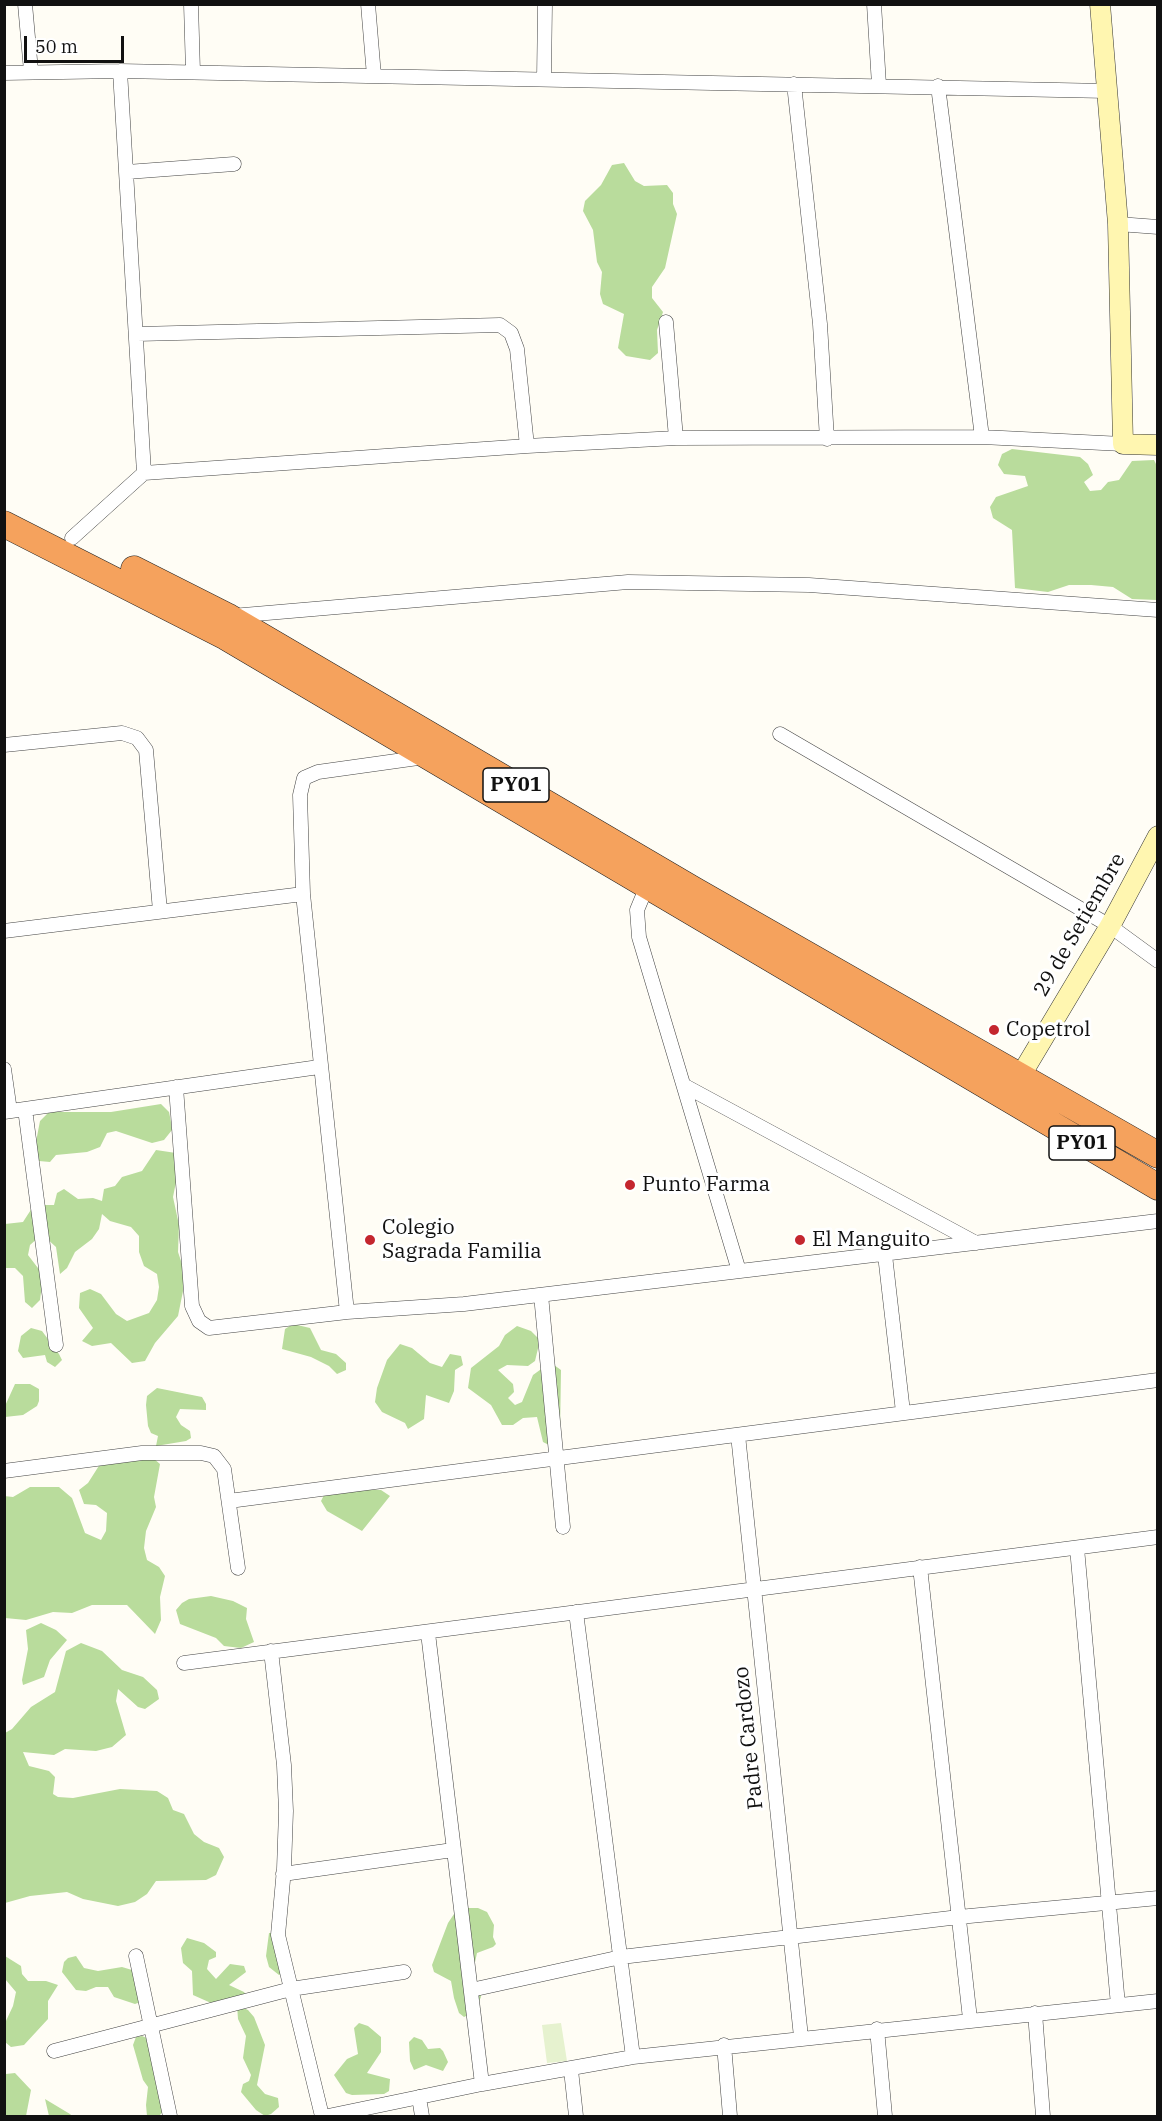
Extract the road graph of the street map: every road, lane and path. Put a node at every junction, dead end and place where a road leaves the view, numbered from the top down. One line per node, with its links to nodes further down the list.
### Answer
1 (25, 4): 7 (street)
2 (191, 4): 9 (street)
3 (368, 4): 11 (street)
4 (545, 4): 12 (street)
5 (874, 4): 14 (street)
6 (1100, 4): 16 (street)
7 (31, 71): 8 (street); 10 (street)
8 (120, 71): 9 (street); 18 (street)
9 (193, 72): 11 (street)
10 (4, 73)
11 (374, 76): 12 (street)
12 (544, 79): 13 (street)
13 (794, 84): 14 (street); 25 (street)
14 (879, 86): 15 (street)
15 (938, 86): 16 (street); 23 (street)
16 (1107, 92): 19 (street)
17 (234, 164): 18 (street)
18 (127, 172): 22 (street)
19 (1118, 225): 20 (street); 26 (street)
20 (1158, 227)
21 (666, 322): 24 (street)
22 (137, 334): 28 (street); 29 (street)
23 (982, 437): 25 (street); 26 (street)
24 (676, 438): 25 (street); 28 (street)
25 (827, 439)
26 (1123, 444): 27 (street)
27 (1158, 445)
28 (528, 446): 29 (street)
29 (144, 474): 32 (street)
30 (4, 506): 32 (highway, PY01)
31 (4, 524): 37 (highway, PY01)
32 (72, 538): 34 (highway, PY01)
33 (1158, 610): 34 (street)
34 (228, 616): 47 (highway, PY01)
35 (780, 734): 42 (street)
36 (4, 746): 41 (street)
37 (430, 757): 39 (highway, PY01); 40 (street)
38 (1158, 836): 42 (street, 29 de Setiembre)
39 (647, 886): 48 (street); 50 (highway, PY01)
40 (303, 894): 41 (street); 45 (street)
41 (160, 911): 43 (street)
42 (1110, 926): 44 (street); 47 (street, 29 de Setiembre)
43 (4, 931)
44 (1158, 961)
45 (319, 1067): 49 (street); 60 (street)
46 (4, 1069): 52 (street)
47 (1021, 1075): 50 (street, 29 de Setiembre); 53 (highway, PY01)
48 (685, 1086): 56 (street); 58 (street)
49 (176, 1087): 51 (street); 60 (street)
50 (1007, 1099): 54 (highway, PY01)
51 (25, 1109): 52 (street); 61 (street)
52 (7, 1111)
53 (1158, 1155)
54 (1158, 1187)
55 (1158, 1221): 56 (street)
56 (975, 1243): 57 (street)
57 (885, 1255): 58 (street); 63 (street)
58 (739, 1271): 59 (street)
59 (541, 1295): 60 (street); 65 (street)
60 (347, 1312)
61 (56, 1346)
62 (1158, 1380): 63 (street)
63 (903, 1412): 64 (street)
64 (738, 1435): 65 (street); 73 (street, Padre Cardozo)
65 (557, 1458): 67 (street); 68 (street)
66 (4, 1471): 67 (street)
67 (229, 1501): 72 (street)
68 (563, 1527)
69 (1158, 1537): 70 (street)
70 (1077, 1548): 71 (street); 81 (street)
71 (920, 1567): 73 (street); 82 (street)
72 (238, 1568)
73 (755, 1588): 74 (street); 83 (street, Padre Cardozo)
74 (576, 1612): 75 (street); 85 (street)
75 (428, 1633): 76 (street); 78 (street)
76 (271, 1651): 77 (street); 79 (street)
77 (184, 1663)
78 (453, 1851): 79 (street); 88 (street)
79 (283, 1874): 87 (street)
80 (1158, 1898): 81 (street)
81 (1108, 1902): 82 (street); 90 (street)
82 (960, 1917): 83 (street); 92 (street)
83 (791, 1938): 85 (street); 95 (street, Padre Cardozo)
84 (136, 1956): 93 (street)
85 (621, 1957): 88 (street); 98 (street)
86 (404, 1972): 87 (street)
87 (291, 1989): 93 (street); 103 (street)
88 (471, 1990): 100 (street)
89 (1158, 2001): 90 (street)
90 (1118, 2005): 91 (street)
91 (1035, 2013): 92 (street); 109 (street)
92 (970, 2019): 94 (street)
93 (150, 2024): 97 (street); 102 (street)
94 (877, 2029): 95 (street); 108 (street)
95 (801, 2037): 96 (street)
96 (724, 2046): 98 (street); 107 (street)
97 (54, 2051)
98 (633, 2057): 99 (street)
99 (571, 2070): 100 (street); 106 (street)
100 (482, 2084): 101 (street)
101 (419, 2097): 104 (street); 105 (street)
102 (170, 2116)
103 (322, 2116)
104 (328, 2116)
105 (422, 2116)
106 (576, 2116)
107 (730, 2116)
108 (885, 2116)
109 (1043, 2116)

